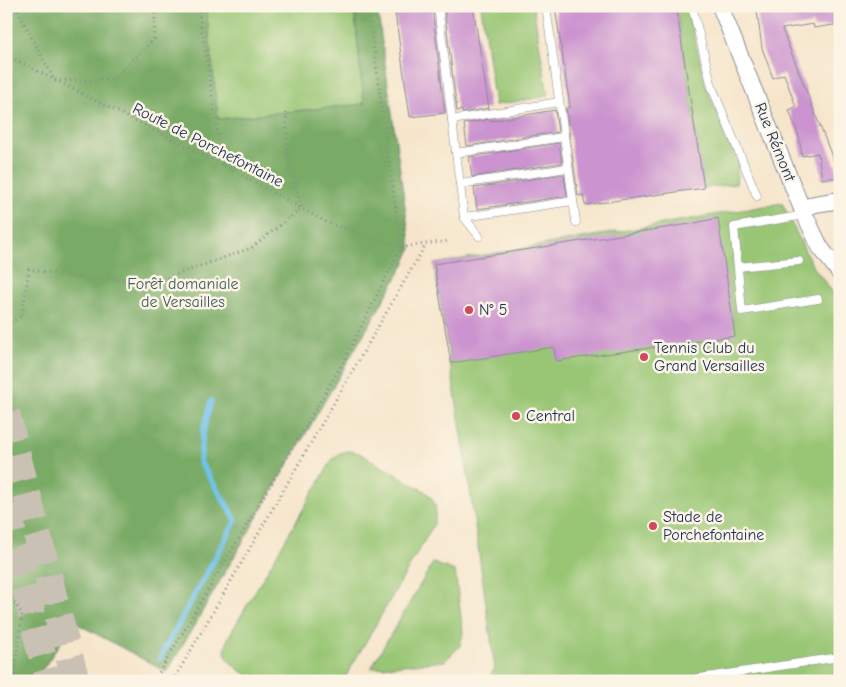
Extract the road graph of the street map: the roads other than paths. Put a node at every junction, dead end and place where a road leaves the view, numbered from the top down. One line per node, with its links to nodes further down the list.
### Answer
1 (438, 6): 6 (lane)
2 (546, 6): 5 (lane)
3 (692, 6): 11 (lane)
4 (720, 6): 14 (street, Rue Rémont)
5 (559, 102): 6 (lane); 7 (lane)
6 (452, 120): 8 (lane)
7 (564, 137): 8 (lane); 9 (lane)
8 (456, 154): 10 (lane)
9 (568, 168): 10 (lane); 13 (lane)
10 (460, 184): 15 (lane)
11 (757, 196)
12 (840, 200): 14 (street)
13 (573, 201): 15 (lane); 16 (lane)
14 (803, 212): 19 (lane); 20 (street, Rue Rémont)
15 (464, 217): 17 (lane)
16 (576, 222)
17 (479, 236)
18 (799, 262): 19 (lane)
19 (738, 267): 21 (lane)
20 (840, 273)
21 (818, 299)
22 (840, 657): 23 (lane)
23 (680, 681)

